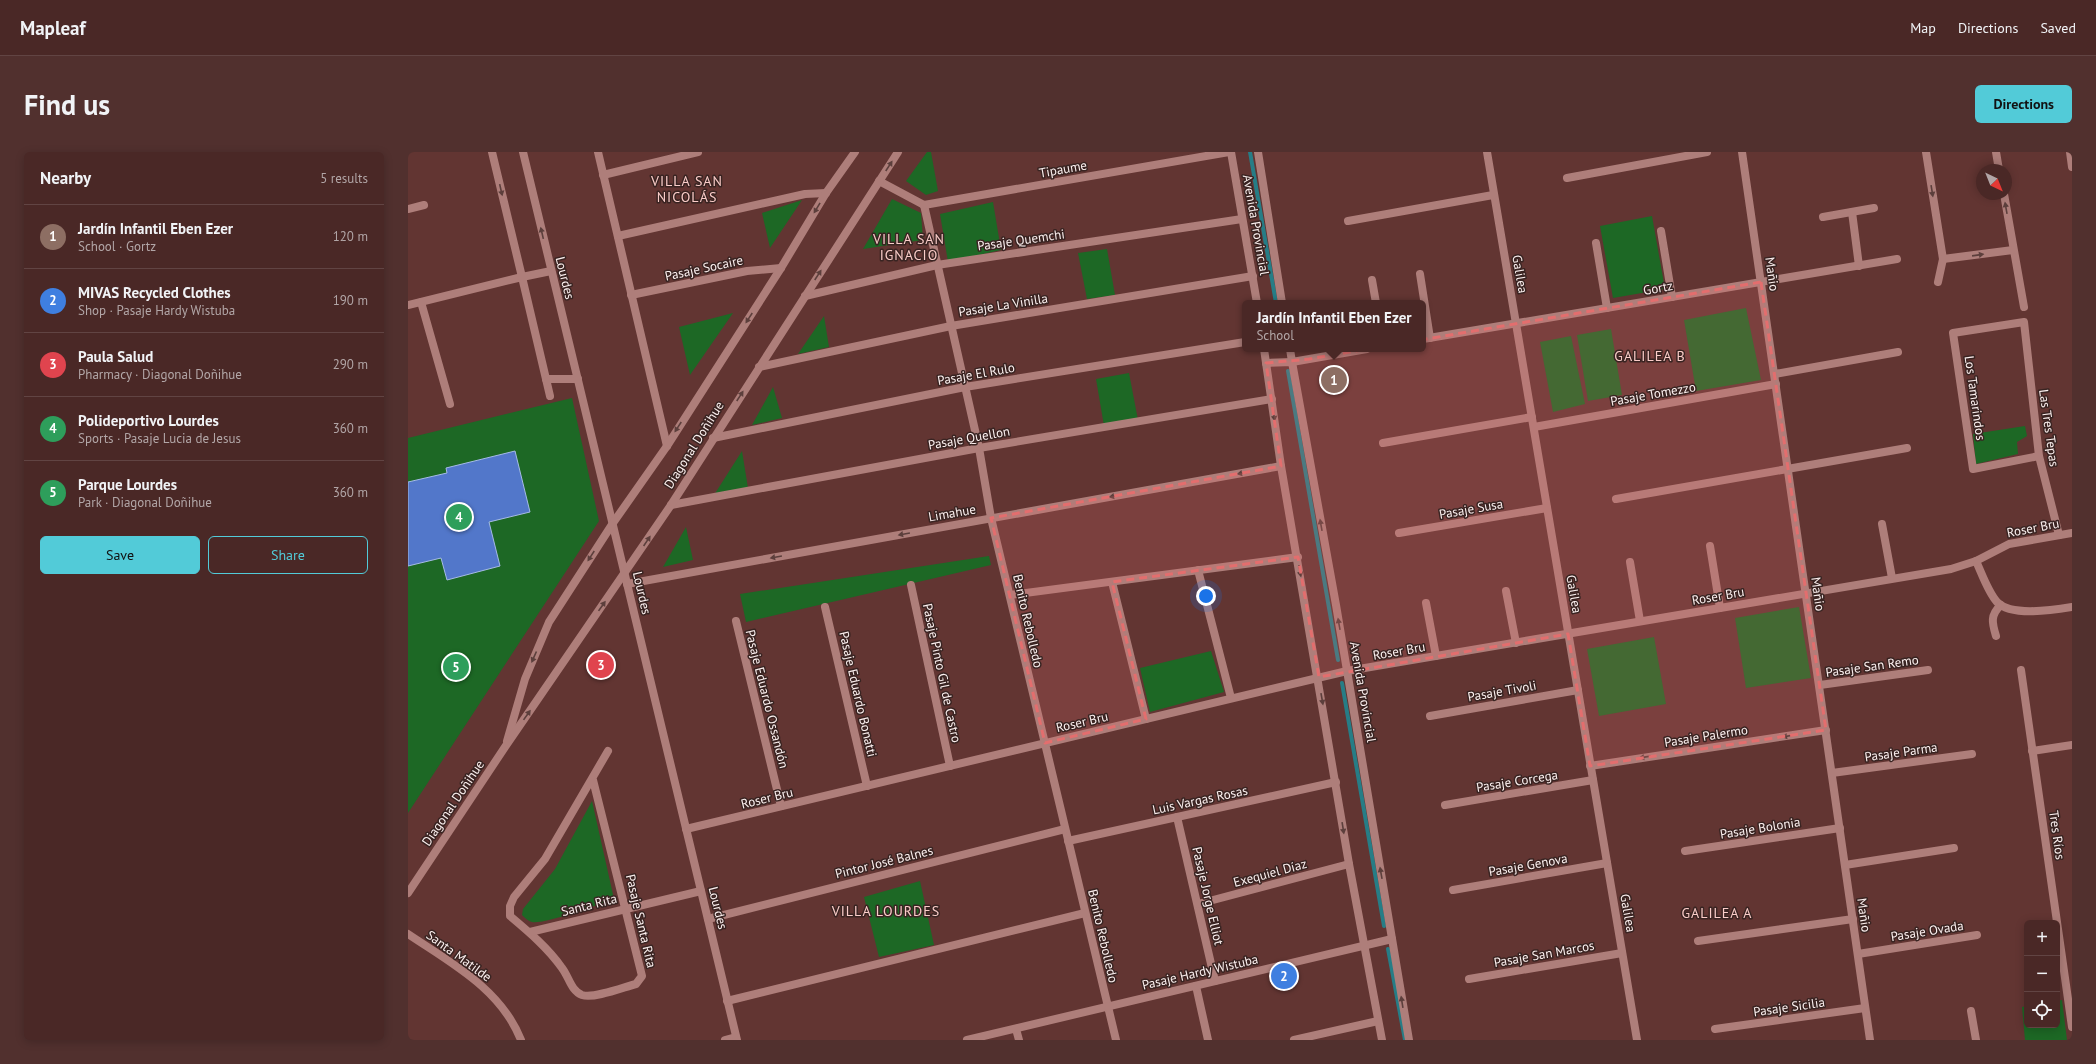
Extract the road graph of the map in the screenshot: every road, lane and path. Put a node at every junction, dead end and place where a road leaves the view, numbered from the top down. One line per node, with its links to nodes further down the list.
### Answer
1 (492, 152): 43 (street, one-way to 43)
2 (523, 152): 40 (street, Lourdes, one-way to 2)
3 (598, 152): 17 (street)
4 (698, 152): 17 (street)
5 (855, 152): 20 (street, Diagonal Doñihue)
6 (898, 152): 19 (street, Diagonal Doñihue, one-way to 6)
7 (1230, 152): 24 (street, Tipaume); 29 (street, Avenida Provincial)
8 (1258, 152): 51 (street, Avenida Provincial)
9 (1487, 152): 21 (street, Galilea)
10 (1707, 152): 18 (street)
11 (1742, 152): 45 (street, Mañio)
12 (1926, 152): 36 (street, one-way to 36)
13 (1996, 152): 15 (street)
14 (2070, 152): 16 (street)
15 (1999, 164)
16 (2072, 167)
17 (603, 175): 32 (street)
18 (1567, 178)
19 (879, 181): 24 (street); 48 (street, Diagonal Doñihue, one-way to 19)
20 (826, 193): 32 (street); 39 (street, Diagonal Doñihue, one-way to 39)
21 (1493, 195): 30 (street); 59 (street, Galilea)
22 (2005, 200): 34 (street, one-way to 22)
23 (424, 205): 26 (street)
24 (924, 205): 37 (street, Benito Rebolledo)
25 (1874, 208): 27 (street)
26 (408, 209)
27 (1852, 212): 28 (street); 38 (street)
28 (1823, 217)
29 (1242, 219): 37 (street, Pasaje Quemchi); 42 (street, Avenida Provincial)
30 (1348, 220)
31 (1661, 231): 49 (street)
32 (618, 236): 47 (street)
33 (1596, 243): 57 (street)
34 (2013, 250): 36 (street, one-way to 34); 56 (street)
35 (1897, 259): 38 (street, Gortz)
36 (1943, 259): 46 (street)
37 (937, 264): 48 (street, Pasaje Quemchi); 60 (street, Benito Rebolledo)
38 (1859, 266): 45 (street, Gortz)
39 (782, 268): 47 (street, Pasaje Socaire); 82 (street, Diagonal Doñihue, one-way to 82)
40 (551, 271): 43 (street); 72 (street, Lourdes)
41 (1420, 274): 53 (street)
42 (1253, 276): 50 (street, Avenida Provincial); 60 (street, Pasaje La Vinilla)
43 (522, 277): 54 (street); 71 (street)
44 (1372, 280): 52 (street)
45 (1761, 282): 49 (street, Gortz); 70 (street, Mañio)
46 (1938, 282)
47 (632, 295): 82 (street)
48 (805, 296): 69 (street, Diagonal Doñihue)
49 (1672, 297): 57 (street, Gortz)
50 (1257, 300)
51 (1282, 300)
52 (1375, 300)
53 (1423, 300)
54 (421, 302): 55 (street); 77 (street)
55 (408, 305)
56 (2024, 307)
57 (1607, 308): 59 (street, Gortz)
58 (2024, 322): 85 (street, Las Tres Tepas); 85 (street, Los Tamarindos)
59 (1516, 324): 61 (street, Gortz); 78 (street, Galilea)
60 (951, 326): 69 (street, Pasaje La Vinilla); 74 (street, Benito Rebolledo)
61 (1427, 339)
62 (1242, 342): 74 (street, Pasaje El Rulo)
63 (1264, 352): 68 (street)
64 (1290, 352): 67 (street, Avenida Provincial)
65 (1350, 352): 67 (street)
66 (1898, 352): 70 (street)
67 (1292, 362): 68 (street); 123 (street, Avenida Provincial, one-way to 67)
68 (1266, 363): 76 (street)
69 (759, 367): 80 (street, Diagonal Doñihue, one-way to 69)
70 (1775, 374): 73 (street, Mañio)
71 (546, 379): 72 (street); 75 (street)
72 (578, 379): 92 (street, Lourdes)
73 (1776, 384): 79 (street, Pasaje Tomezzo); 87 (street, Mañio)
74 (965, 387): 80 (street, Pasaje El Rulo); 83 (street, Benito Rebolledo)
75 (550, 396)
76 (1272, 399): 83 (street, Pasaje Quellon); 86 (street, one-way to 86)
77 (450, 404)
78 (1532, 417): 79 (street, Galilea); 81 (street)
79 (1534, 427): 90 (street, Galilea)
80 (713, 438): 89 (street, Diagonal Doñihue)
81 (1383, 443)
82 (667, 446): 92 (street, Diagonal Doñihue)
83 (979, 448): 89 (street, Pasaje Quellon); 91 (street, Benito Rebolledo)
84 (1906, 448): 87 (street)
85 (2039, 456): 96 (street, Las Tres Tepas)
86 (1281, 466): 91 (street, Limahue, one-way to 91); 98 (street)
87 (1788, 468): 88 (street); 108 (street, Mañio)
88 (1616, 499)
89 (671, 505): 102 (street, Diagonal Doñihue, one-way to 89)
90 (1547, 508): 94 (street, Pasaje Susa); 117 (street, Galilea)
91 (991, 518): 105 (street, Limahue, one-way to 105); 109 (street, Benito Rebolledo)
92 (613, 523): 102 (street, Lourdes); 133 (street, Diagonal Doñihue, one-way to 133)
93 (1882, 524): 103 (street)
94 (1399, 533)
95 (2072, 533): 96 (street, Roser Bru)
96 (2059, 535): 99 (street, Roser Bru)
97 (1710, 546): 114 (street)
98 (1298, 557): 101 (street); 124 (street, one-way to 124)
99 (1976, 561): 103 (street, Roser Bru); 111 (street)
100 (1630, 562): 116 (street)
101 (1198, 570): 104 (street); 127 (street)
102 (625, 573): 105 (street, Lourdes); 133 (street, Diagonal Doñihue, one-way to 102)
103 (1892, 578): 108 (street, Roser Bru)
104 (1112, 582): 109 (street); 129 (street)
105 (627, 584): 148 (street, Lourdes)
106 (911, 585): 137 (street, Pasaje Pinto Gil de Castro)
107 (1506, 591): 119 (street)
108 (1806, 594): 114 (street, Roser Bru); 125 (street, Mañio)
109 (1010, 595): 131 (street, Benito Rebolledo)
110 (1426, 603): 120 (street)
111 (2001, 605): 113 (street); 118 (street)
112 (825, 607): 143 (street, Pasaje Eduardo Bonatti)
113 (2072, 607)
114 (1720, 608): 116 (street, Roser Bru)
115 (736, 621): 145 (street, Pasaje Eduardo Ossandón)
116 (1640, 622): 117 (street, Roser Bru)
117 (1568, 634): 119 (street, Roser Bru); 126 (street, Galilea)
118 (1996, 636)
119 (1516, 642): 120 (street, Roser Bru)
120 (1436, 656): 123 (street, Roser Bru)
121 (1928, 670): 125 (street, Pasaje San Remo)
122 (2021, 670): 135 (street, Tres Ríos)
123 (1347, 671): 124 (street, Roser Bru); 167 (street, Avenida Provincial, one-way to 123)
124 (1318, 677): 127 (street, Roser Bru); 142 (street, one-way to 142)
125 (1820, 685): 130 (street, Mañio)
126 (1578, 690): 128 (street, Pasaje Tivoli); 138 (street, Galilea)
127 (1231, 698): 129 (street, Roser Bru)
128 (1430, 716)
129 (1146, 719): 131 (street, Roser Bru)
130 (1826, 730): 138 (street, Pasaje Palermo, one-way to 138); 139 (street, Mañio)
131 (1045, 743): 137 (street, Roser Bru); 149 (street, Benito Rebolledo)
132 (2072, 745): 135 (street)
133 (505, 747): 158 (street, Diagonal Doñihue)
134 (608, 751): 140 (street, Pasaje Santa Rita)
135 (2032, 751): 180 (street, Tres Ríos)
136 (1972, 754): 139 (street, Pasaje Parma)
137 (950, 766): 143 (street, Roser Bru)
138 (1590, 766): 141 (street, Galilea)
139 (1832, 773): 147 (street, Mañio)
140 (593, 780): 160 (street, Pasaje Santa Rita); 164 (street, Pasaje Santa Rita)
141 (1593, 780): 144 (street, Pasaje Corcega); 153 (street, Galilea)
142 (1336, 782): 146 (street, Luis Vargas Rosas); 154 (street, one-way to 154)
143 (867, 786): 145 (street, Roser Bru)
144 (1445, 805)
145 (781, 806): 148 (street, Roser Bru)
146 (1177, 817): 150 (street, Luis Vargas Rosas); 159 (street, Pasaje Jorge Elliot)
147 (1840, 828): 152 (street, Pasaje Bolonia); 155 (street, Mañio)
148 (686, 829): 157 (street, Lourdes)
149 (1065, 829): 150 (street, Benito Rebolledo); 162 (street, Pintor José Balnes)
150 (1068, 841): 161 (street, Benito Rebolledo)
151 (1954, 848): 155 (street)
152 (1685, 851)
153 (1607, 863): 156 (street, Pasaje Genova); 170 (street, Galilea)
154 (1349, 864): 159 (street, Exequiel Díaz); 169 (street)
155 (1845, 865): 163 (street, Mañio)
156 (1453, 890)
157 (701, 891): 160 (street, Santa Rita); 162 (street, Lourdes)
158 (408, 893)
159 (1198, 904): 173 (street, Pasaje Jorge Elliot)
160 (627, 908): 164 (street, Santa Rita); 164 (street, Pasaje Santa Rita)
161 (1085, 913): 175 (street); 176 (street, Benito Rebolledo)
162 (708, 919): 175 (street, Lourdes)
163 (1853, 919): 168 (street); 171 (street, Mañio)
164 (530, 932)
165 (408, 934): 184 (street, Santa Matilde)
166 (1977, 935): 171 (street, Pasaje Ovada)
167 (1392, 939): 169 (street, Pasaje Hardy Wistuba); 192 (street, Avenida Provincial, one-way to 167)
168 (1698, 941)
169 (1364, 946): 173 (street, Pasaje Hardy Wistuba); 179 (street)
170 (1622, 953): 172 (street, Pasaje San Marcos); 193 (street, Galilea)
171 (1858, 954): 177 (street, Mañio)
172 (1469, 979)
173 (1216, 981): 174 (street, Pasaje Hardy Wistuba)
174 (1196, 986): 176 (street, Pasaje Hardy Wistuba); 189 (street)
175 (727, 1001): 183 (street, Lourdes)
176 (1108, 1007): 181 (street, Pasaje Hardy Wistuba); 188 (street, Benito Rebolledo)
177 (1865, 1008): 182 (street, Pasaje Sicilia); 194 (street, Mañio)
178 (1971, 1011): 195 (street)
179 (1378, 1021): 190 (street); 191 (street)
180 (2072, 1027)
181 (1016, 1029): 186 (street, Pasaje Hardy Wistuba); 187 (street)
182 (1716, 1029)
183 (736, 1038): 185 (street)
184 (521, 1040)
185 (725, 1040)
186 (967, 1040)
187 (1019, 1040)
188 (1116, 1040)
189 (1208, 1040)
190 (1294, 1040)
191 (1382, 1040)
192 (1409, 1040)
193 (1637, 1040)
194 (1870, 1040)
195 (1976, 1040)

